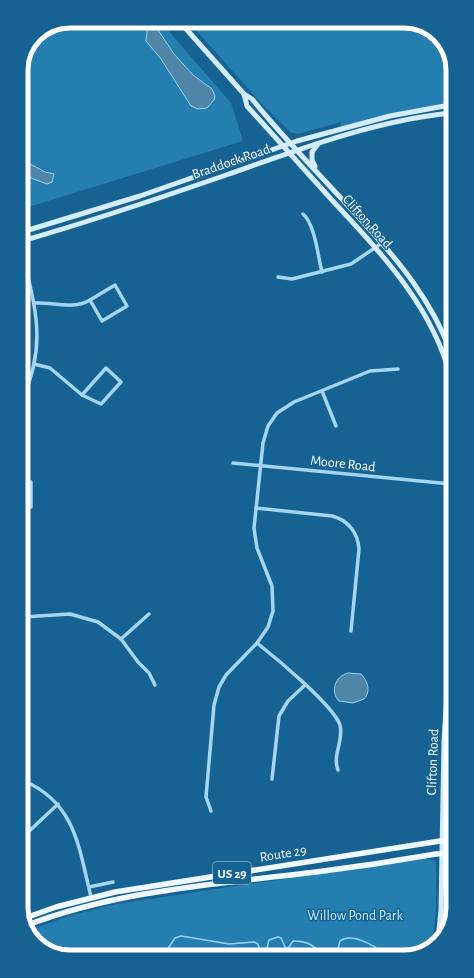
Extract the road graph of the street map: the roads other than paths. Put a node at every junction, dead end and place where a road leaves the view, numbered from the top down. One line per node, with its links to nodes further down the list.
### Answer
1 (185, 28): 2 (main road, Clifton Road)
2 (244, 94): 5 (main road, Clifton Road); 7 (main road, Clifton Road)
3 (446, 106): 5 (main road, Braddock Road)
4 (446, 114): 6 (main road, Braddock Road)
5 (291, 143): 7 (main road, Braddock Road); 8 (main road, Clifton Road)
6 (319, 143): 8 (main road, Braddock Road); 10 (main road)
7 (283, 146): 9 (main road, Clifton Road); 12 (main road, Braddock Road)
8 (298, 150): 9 (main road, Braddock Road); 10 (main road, Clifton Road)
9 (289, 153): 13 (main road, Braddock Road); 15 (main road, Clifton Road)
10 (318, 173): 14 (main road, Clifton Road)
11 (304, 214): 16 (street)
12 (28, 230)
13 (28, 239)
14 (382, 243): 15 (street); 21 (main road, Clifton Road)
15 (375, 248): 16 (street); 23 (main road, Clifton Road)
16 (322, 272): 18 (street)
17 (28, 277): 20 (street)
18 (278, 277)
19 (90, 300): 19 (street); 20 (street)
20 (35, 303): 22 (street)
21 (446, 342)
22 (34, 364): 25 (street); 27 (street)
23 (446, 365)
24 (398, 369): 26 (street)
25 (28, 382)
26 (322, 391): 28 (street); 30 (street)
27 (82, 395): 27 (street)
28 (336, 426)
29 (233, 463): 30 (street, Moore Road)
30 (260, 466): 32 (street, Moore Road); 34 (street)
31 (28, 482): 33 (street)
32 (446, 484)
33 (28, 507)
34 (256, 508): 37 (street); 39 (street)
35 (149, 614): 38 (street)
36 (28, 617): 38 (street)
37 (351, 631)
38 (121, 639): 40 (street)
39 (257, 643): 41 (street); 47 (street)
40 (155, 684)
41 (305, 685): 43 (street); 44 (street)
42 (446, 717): 50 (main road, Clifton Road)
43 (338, 770)
44 (272, 779)
45 (28, 783): 46 (street)
46 (58, 804): 48 (street); 54 (street)
47 (211, 811)
48 (28, 832)
49 (446, 840): 50 (main road, Route 29 / US 29)
50 (442, 841): 51 (main road, Clifton Road); 55 (main road, Route 29 / US 29)
51 (442, 854): 52 (main road, Route 29 / US 29); 57 (main road, Route 29 / US 29); 58 (main road, Clifton Road)
52 (446, 854)
53 (113, 882): 54 (street)
54 (89, 887): 55 (street)
55 (91, 897): 56 (main road, Route 29 / US 29)
56 (29, 917)
57 (31, 924)
58 (440, 930)

